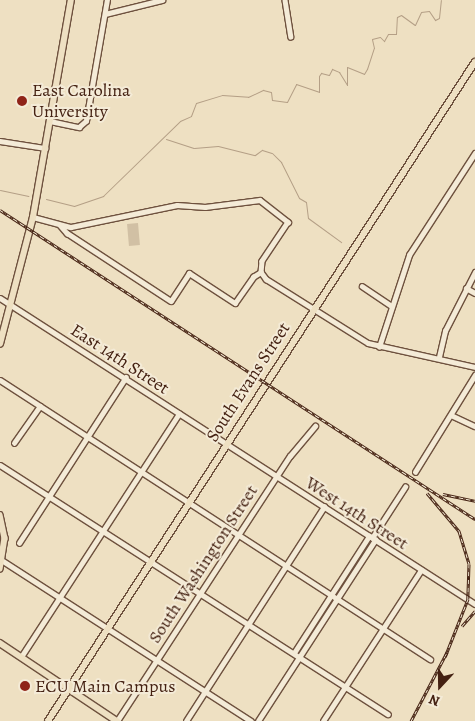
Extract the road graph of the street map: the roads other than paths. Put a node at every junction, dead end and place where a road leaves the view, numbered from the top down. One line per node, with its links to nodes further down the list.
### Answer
1 (71, 0): 8 (main road)
2 (107, 0): 5 (street)
3 (162, 0): 5 (street)
4 (285, 0): 6 (street)
5 (105, 14): 8 (street)
6 (291, 37)
7 (474, 66): 24 (main road, South Evans Street)
8 (50, 121): 10 (main road)
9 (0, 141): 10 (street)
10 (45, 148): 12 (main road)
11 (475, 153): 23 (street)
12 (33, 217): 13 (street); 22 (main road)
13 (59, 224): 14 (street); 15 (street)
14 (71, 227): 15 (street); 16 (street)
15 (71, 236): 16 (street)
16 (261, 272): 24 (street)
17 (475, 272): 19 (street)
18 (362, 286): 23 (street)
19 (466, 288): 20 (street); 27 (street)
20 (475, 292)
21 (0, 298): 22 (street, East 14th Street)
22 (12, 306): 25 (main road); 30 (street, East 14th Street)
23 (392, 306): 26 (street)
24 (313, 310): 26 (street); 39 (main road, South Evans Street)
25 (0, 344)
26 (379, 347): 27 (street)
27 (439, 357): 28 (street)
28 (475, 367)
29 (475, 375): 34 (street)
30 (126, 377): 33 (street, East 14th Street); 37 (street)
31 (0, 380): 32 (street)
32 (40, 406): 37 (street); 38 (street)
33 (178, 414): 39 (street, East 14th Street); 41 (street)
34 (451, 415): 36 (street); 42 (street)
35 (315, 426): 43 (street, South Washington Street)
36 (475, 426)
37 (87, 437): 41 (street); 45 (street)
38 (14, 443)
39 (226, 444): 43 (street, West 14th Street); 46 (main road, South Evans Street)
40 (0, 465): 45 (street)
41 (141, 472): 46 (street); 49 (street)
42 (415, 472)
43 (276, 476): 47 (street, West 14th Street); 50 (street, South Washington Street)
44 (405, 487): 51 (street)
45 (49, 494): 49 (street); 52 (street)
46 (188, 502): 50 (street); 54 (main road, South Evans Street)
47 (324, 508): 51 (street, West 14th Street); 55 (street)
48 (0, 515): 53 (main road)
49 (104, 530): 54 (street); 60 (street)
50 (238, 534): 55 (street); 58 (street, South Washington Street)
51 (372, 538): 57 (street, West 14th Street); 59 (street); 61 (street)
52 (19, 543)
53 (2, 557): 56 (main road); 60 (street)
54 (150, 560): 58 (street); 64 (main road, South Evans Street)
55 (287, 565): 59 (street); 63 (street)
56 (0, 569)
57 (421, 570): 62 (street, West 14th Street); 65 (street)
58 (200, 593): 63 (street); 71 (street, South Washington Street)
59 (332, 595): 61 (street); 67 (street)
60 (60, 597): 64 (street); 68 (street)
61 (337, 598): 65 (street); 69 (street)
62 (475, 604)
63 (249, 624): 67 (street); 74 (street)
64 (106, 627): 71 (street); 73 (main road, South Evans Street)
65 (384, 628): 70 (street); 72 (street)
66 (0, 643): 68 (main road)
67 (294, 653): 69 (street)
68 (21, 657): 73 (main road)
69 (300, 657): 72 (street); 80 (street)
70 (430, 659)
71 (157, 660): 74 (street); 77 (street, South Washington Street)
72 (346, 687): 75 (street); 81 (street)
73 (69, 688): 76 (main road, South Evans Street); 77 (main road)
74 (205, 691): 78 (street); 79 (street)
75 (388, 714)
76 (48, 721)
77 (117, 721)
78 (186, 721)
79 (251, 721)
80 (258, 721)
81 (323, 721)

